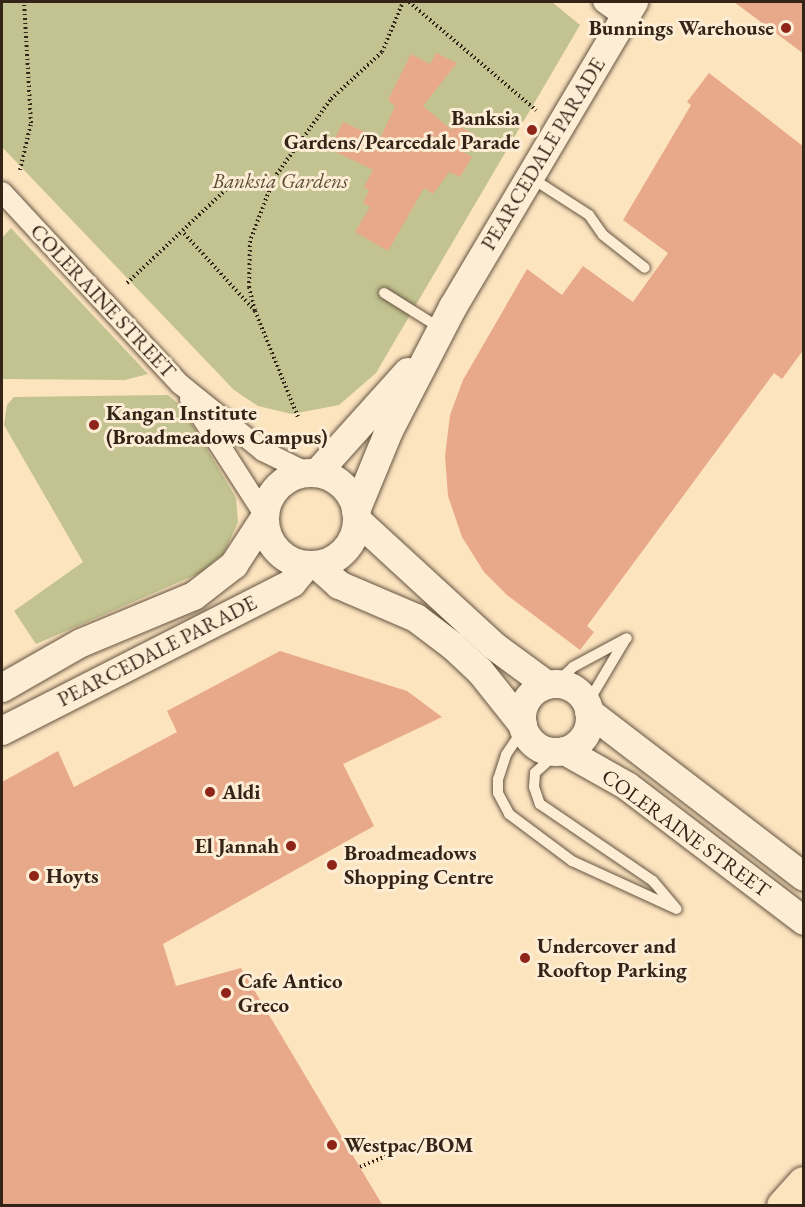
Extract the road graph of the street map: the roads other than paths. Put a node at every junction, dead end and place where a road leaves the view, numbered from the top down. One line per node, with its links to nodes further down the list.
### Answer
1 (620, 6): 2 (street, PEARCEDALE PARADE)
2 (530, 177): 4 (lane); 6 (street, PEARCEDALE PARADE)
3 (2, 192): 7 (street, COLERAINE STREET)
4 (645, 268)
5 (384, 293): 6 (lane)
6 (444, 321): 8 (street, PEARCEDALE PARADE); 9 (street, PEARCEDALE PARADE)
7 (180, 384): 8 (street, COLERAINE STREET); 10 (street, COLERAINE STREET)
8 (313, 473): 9 (street); 10 (street)
9 (356, 515): 11 (street); 12 (street)
10 (264, 517): 11 (street); 13 (street, PEARCEDALE PARADE)
11 (312, 565): 15 (street); 16 (street, PEARCEDALE PARADE)
12 (551, 685): 14 (street); 14 (lane); 15 (street)
13 (2, 688)
14 (588, 708): 17 (street); 18 (street, COLERAINE STREET)
15 (523, 727): 17 (street); 17 (lane)
16 (2, 731)
17 (561, 752): 19 (street, COLERAINE STREET)
18 (804, 877)
19 (804, 921)
20 (804, 1183): 21 (main road)
21 (783, 1206)

